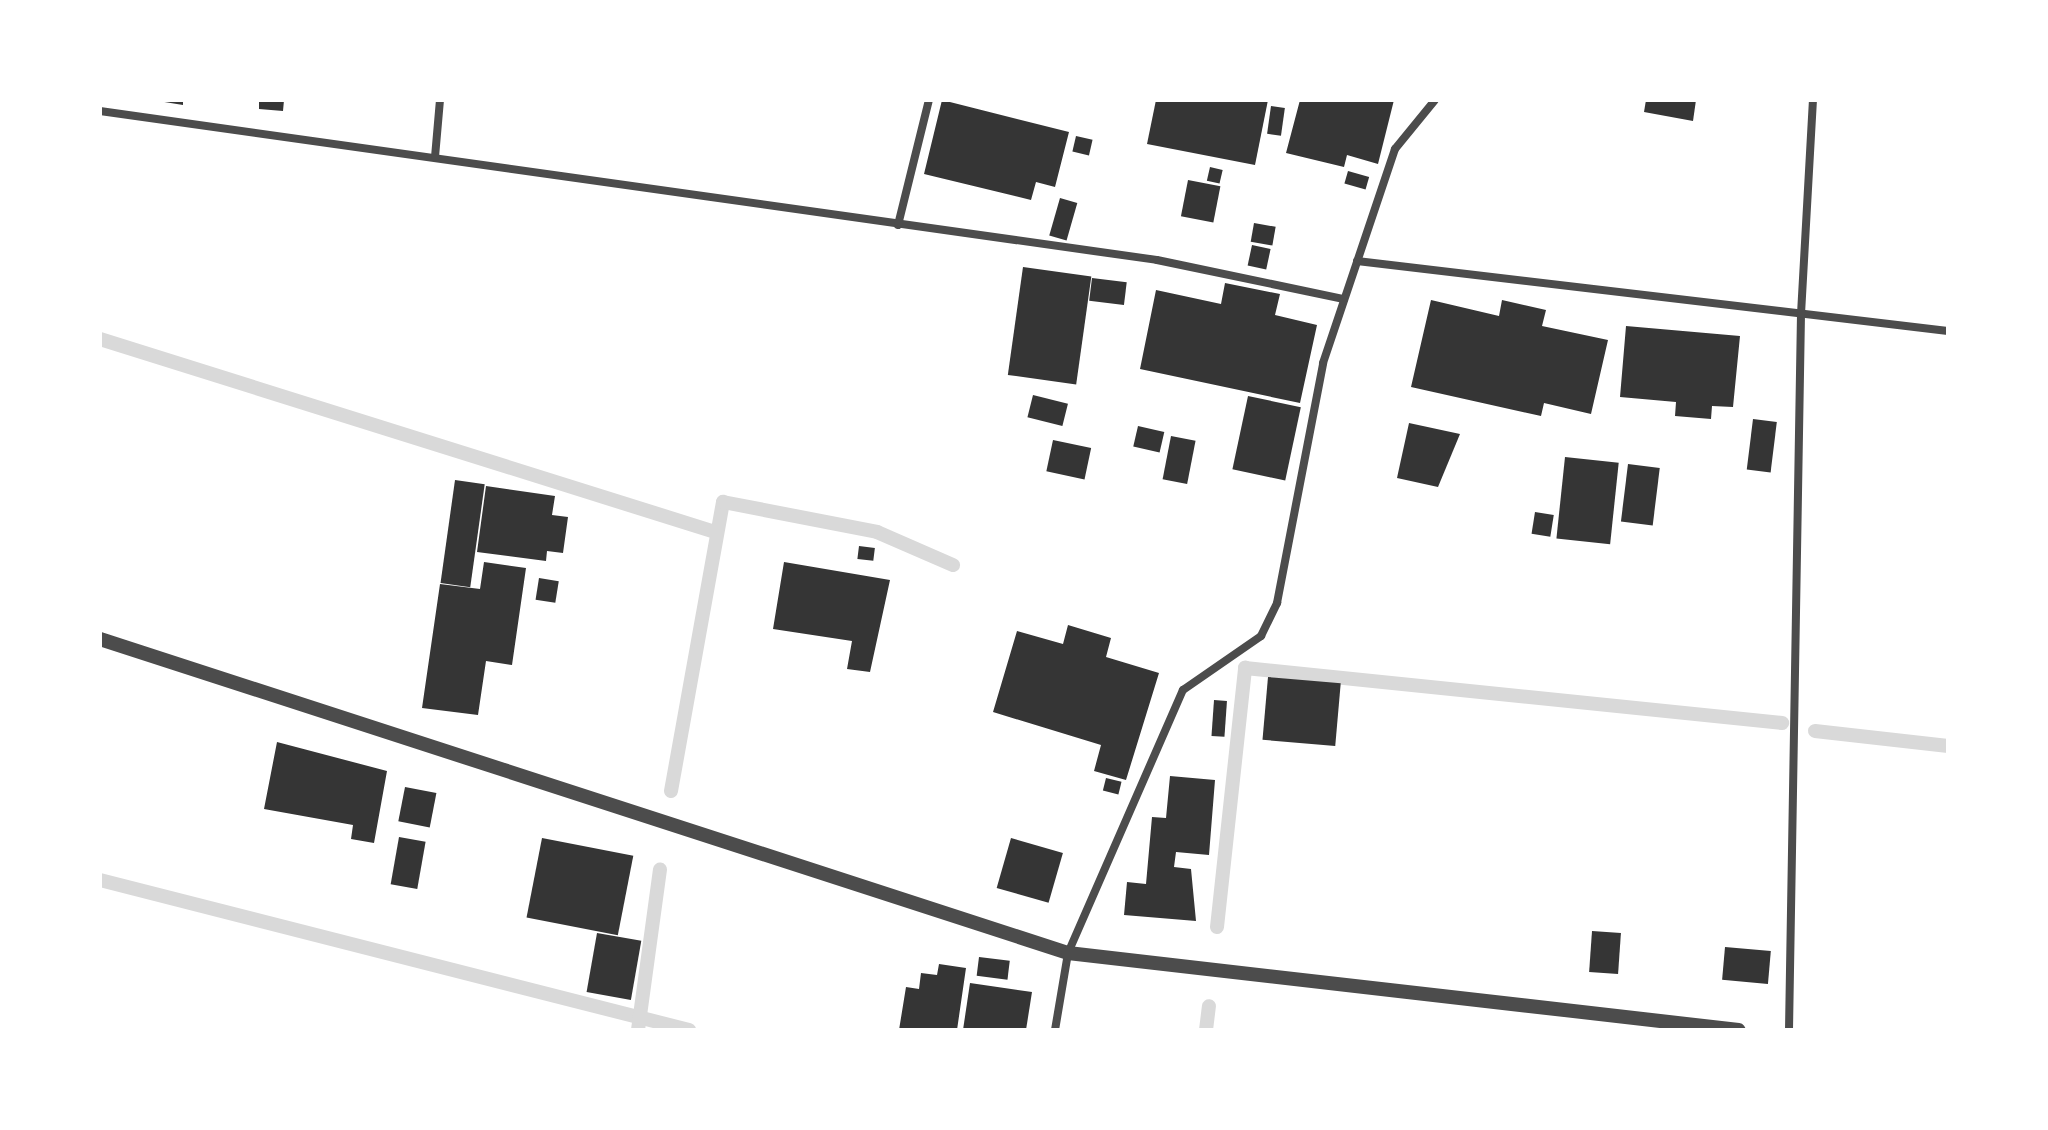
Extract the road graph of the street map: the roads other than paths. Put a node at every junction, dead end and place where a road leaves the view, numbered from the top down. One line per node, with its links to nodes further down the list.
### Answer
1 (440, 100): 6 (street)
2 (929, 100): 7 (street)
3 (1435, 100): 8 (street)
4 (1813, 100): 10 (street)
5 (100, 111): 6 (street)
6 (435, 157): 7 (street)
7 (898, 225): 9 (street)
8 (1357, 261): 9 (street); 10 (street)
9 (1344, 299): 13 (street)
10 (1801, 314): 11 (street); 16 (street)
11 (1948, 331)
12 (100, 639): 13 (street)
13 (1068, 953): 14 (street); 15 (street)
14 (1055, 1030)
15 (1739, 1030)
16 (1789, 1030)

